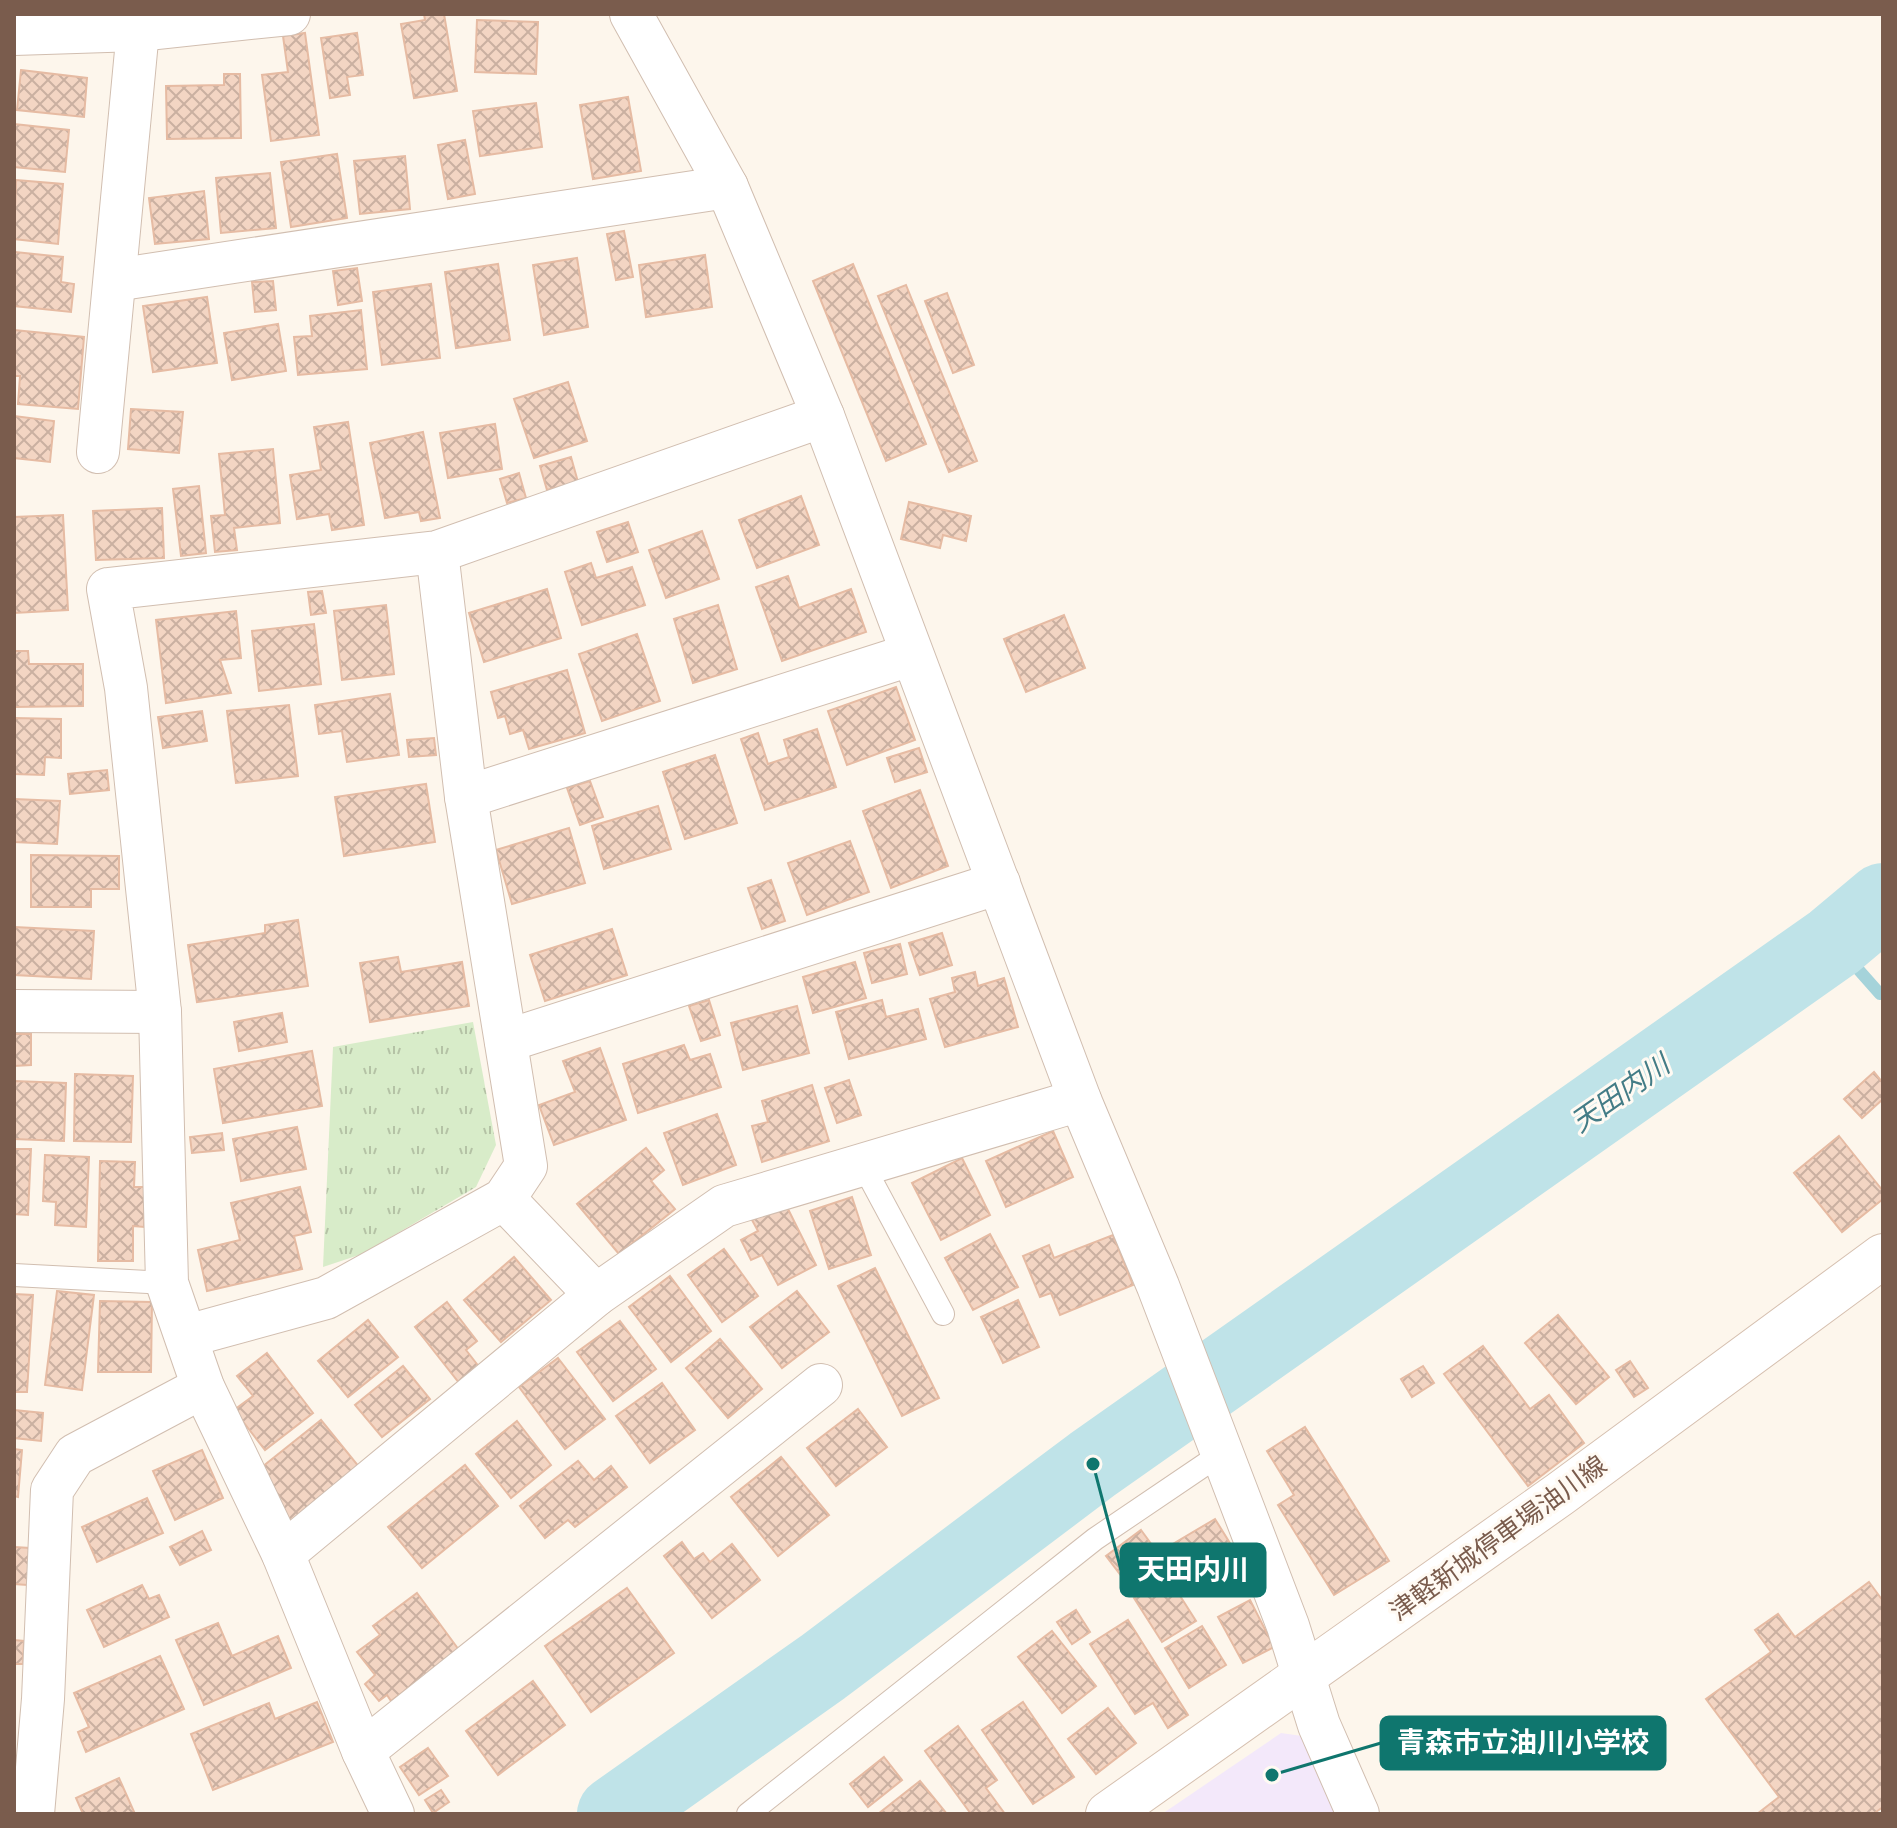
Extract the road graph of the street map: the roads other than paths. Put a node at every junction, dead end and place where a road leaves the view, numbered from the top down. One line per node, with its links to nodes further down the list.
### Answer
1 (289, 14): 3 (street)
2 (631, 14): 5 (street)
3 (138, 30): 4 (street); 6 (street)
4 (14, 34)
5 (727, 187): 6 (street); 7 (street)
6 (115, 280): 8 (street)
7 (823, 416): 9 (street); 10 (street)
8 (98, 452)
9 (437, 552): 11 (street); 14 (street)
10 (910, 655): 11 (street); 12 (street)
11 (466, 797): 15 (street)
12 (999, 883): 15 (street); 16 (street)
13 (14, 1011): 14 (street)
14 (160, 1012): 21 (street)
15 (506, 1041): 18 (street)
16 (1080, 1100): 17 (street); 27 (street)
17 (863, 1165): 22 (street); 23 (lane)
18 (504, 1199): 22 (street); 24 (street)
19 (1883, 1256): 29 (main road, 津軽新城停車場油川線)
20 (14, 1275): 21 (lane)
21 (167, 1283): 24 (street)
22 (596, 1295): 28 (street)
23 (943, 1314)
24 (187, 1336): 26 (street)
25 (821, 1385): 30 (street)
26 (203, 1387): 28 (street); 31 (street)
27 (1220, 1446): 29 (street); 33 (lane)
28 (283, 1554): 30 (street)
29 (1302, 1680): 34 (main road, 津軽新城停車場油川線); 35 (street)
30 (363, 1751): 32 (street)
31 (33, 1814)
32 (393, 1814)
33 (748, 1814)
34 (1108, 1814)
35 (1358, 1814)

